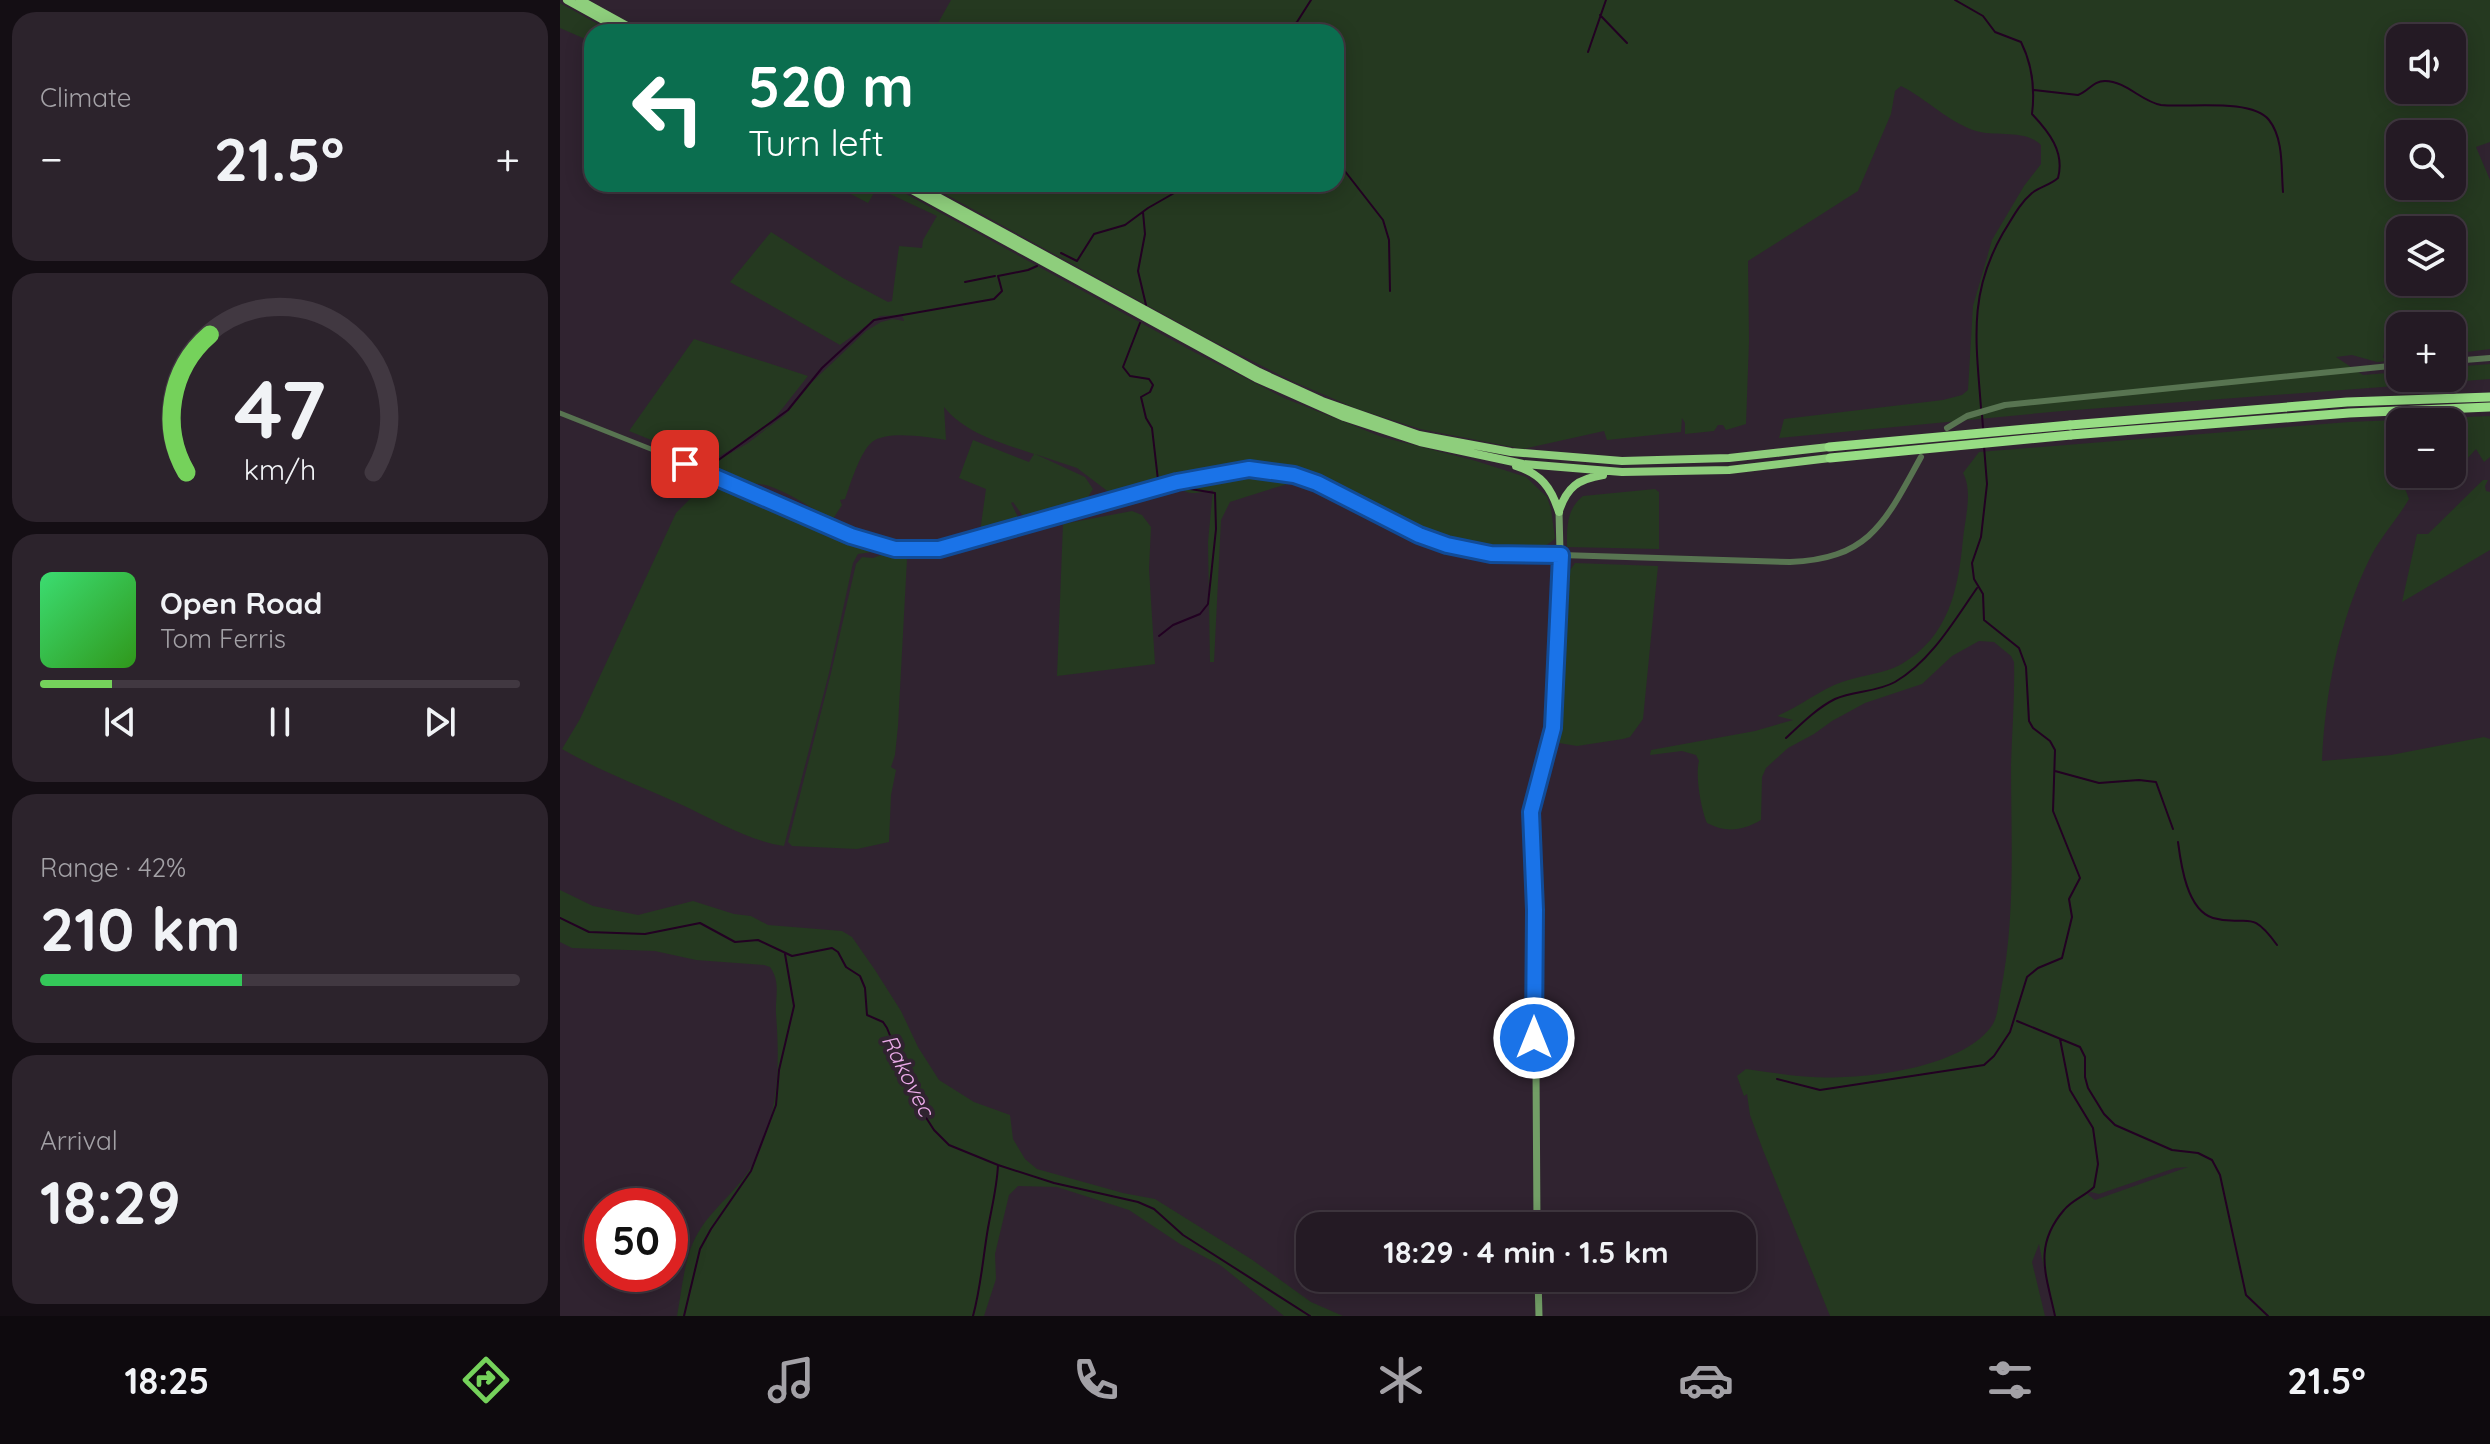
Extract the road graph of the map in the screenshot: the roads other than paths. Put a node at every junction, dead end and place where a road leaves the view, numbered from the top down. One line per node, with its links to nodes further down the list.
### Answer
1 (567, 0): 3 (highway)
2 (580, 0): 4 (highway)
3 (610, 24)
4 (624, 24)
5 (915, 192): 17 (highway)
6 (929, 192): 15 (highway)
7 (2490, 358): 8 (street)
8 (2466, 360)
9 (2386, 366): 13 (street)
10 (2490, 397): 14 (highway)
11 (2490, 407): 14 (highway)
12 (560, 413): 20 (street)
13 (1947, 428)
14 (2070, 430): 15 (highway, bridge)
15 (1830, 452): 18 (highway)
16 (1921, 457): 20 (street)
17 (1489, 458): 18 (highway); 19 (highway)
18 (1622, 472): 19 (highway)
19 (1559, 512): 20 (main road)
20 (1561, 555): 21 (main road)
21 (1537, 1212)
22 (1538, 1292): 23 (main road)
23 (1539, 1316)

